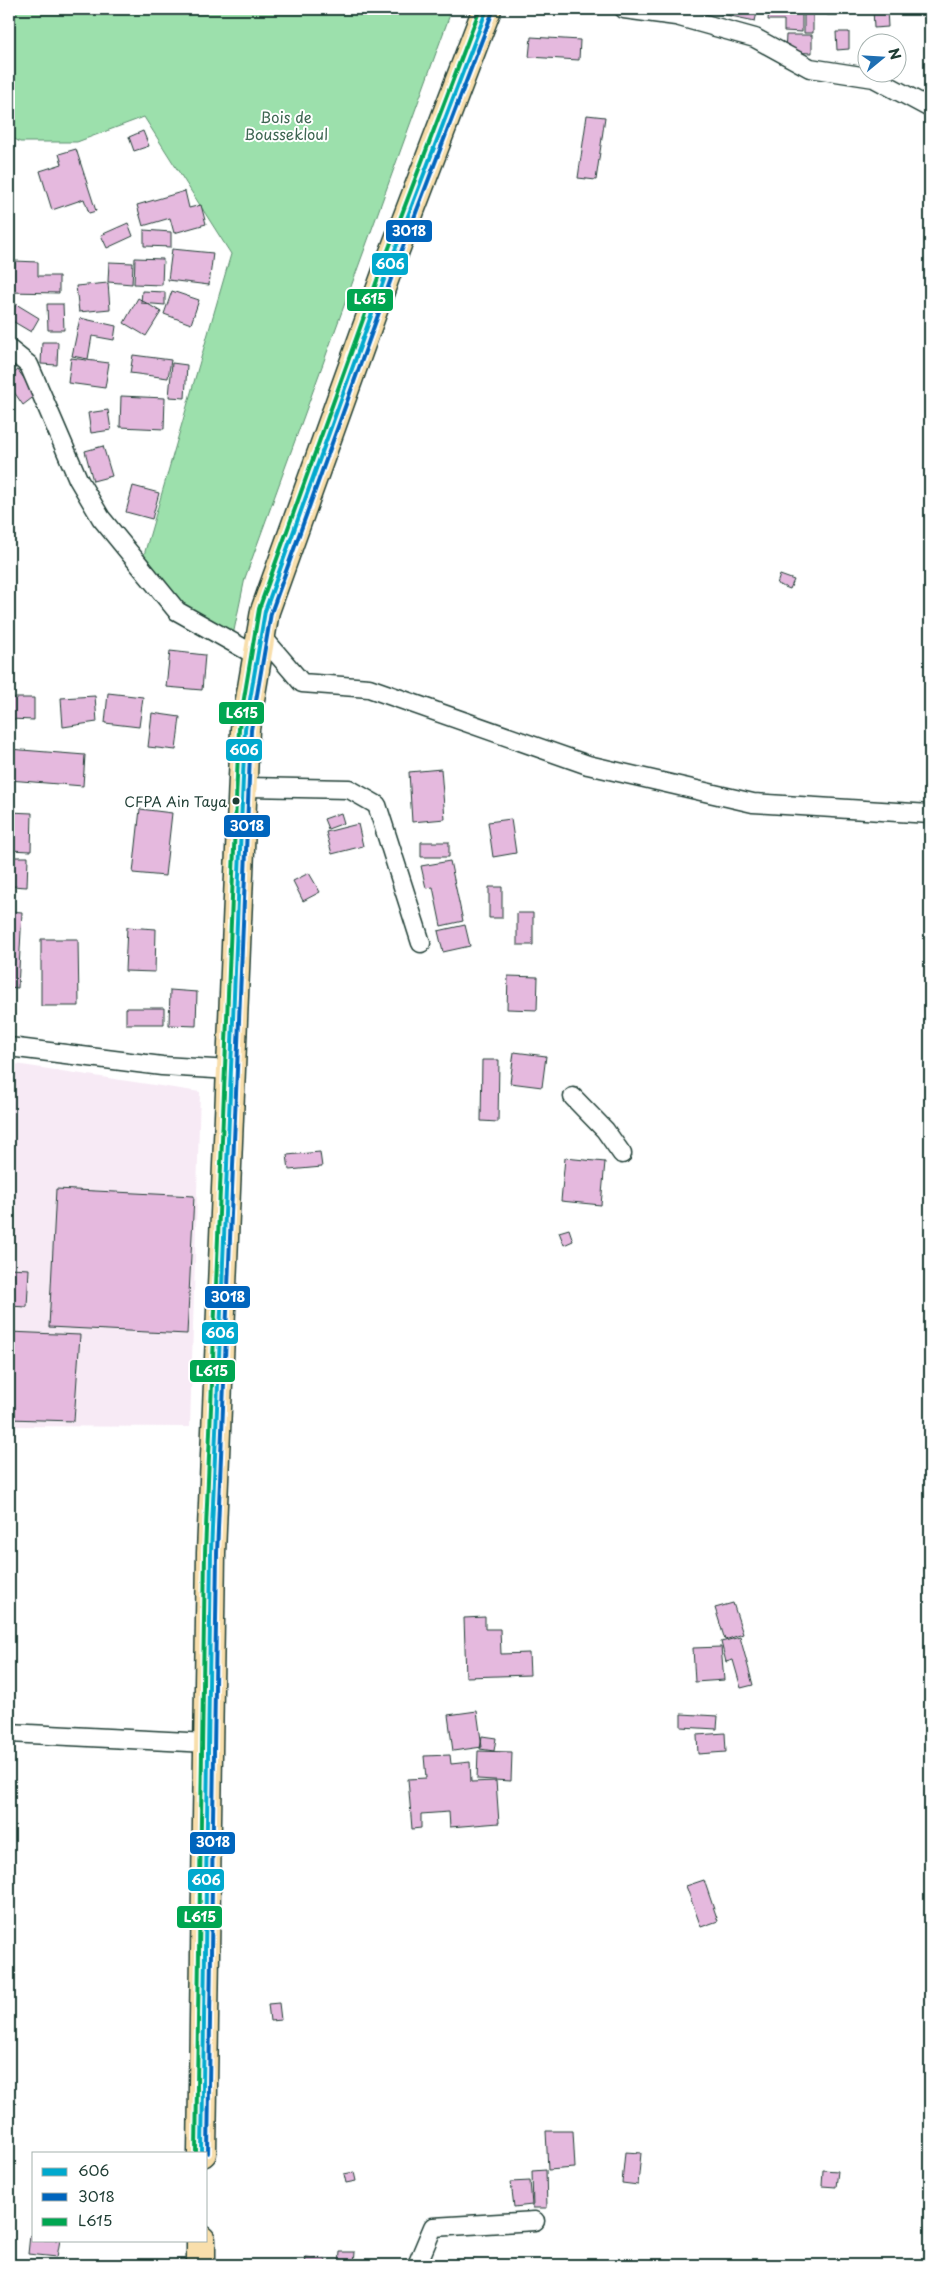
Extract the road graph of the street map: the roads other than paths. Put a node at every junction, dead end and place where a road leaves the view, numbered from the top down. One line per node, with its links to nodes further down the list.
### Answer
1 (488, 9): 6 (main road)
2 (624, 9): 3 (street)
3 (677, 12): 4 (street)
4 (930, 108)
5 (9, 349): 6 (street)
6 (259, 646): 7 (main road); 8 (street)
7 (242, 787): 9 (street); 11 (main road)
8 (930, 814)
9 (421, 943)
10 (9, 1047): 11 (street)
11 (231, 1070): 15 (main road)
12 (573, 1097): 13 (street)
13 (622, 1154)
14 (9, 1733): 15 (street)
15 (208, 1743): 16 (main road)
16 (202, 2152)
17 (535, 2221): 20 (street)
18 (201, 2242): 19 (main road)
19 (201, 2265)
20 (417, 2265)

